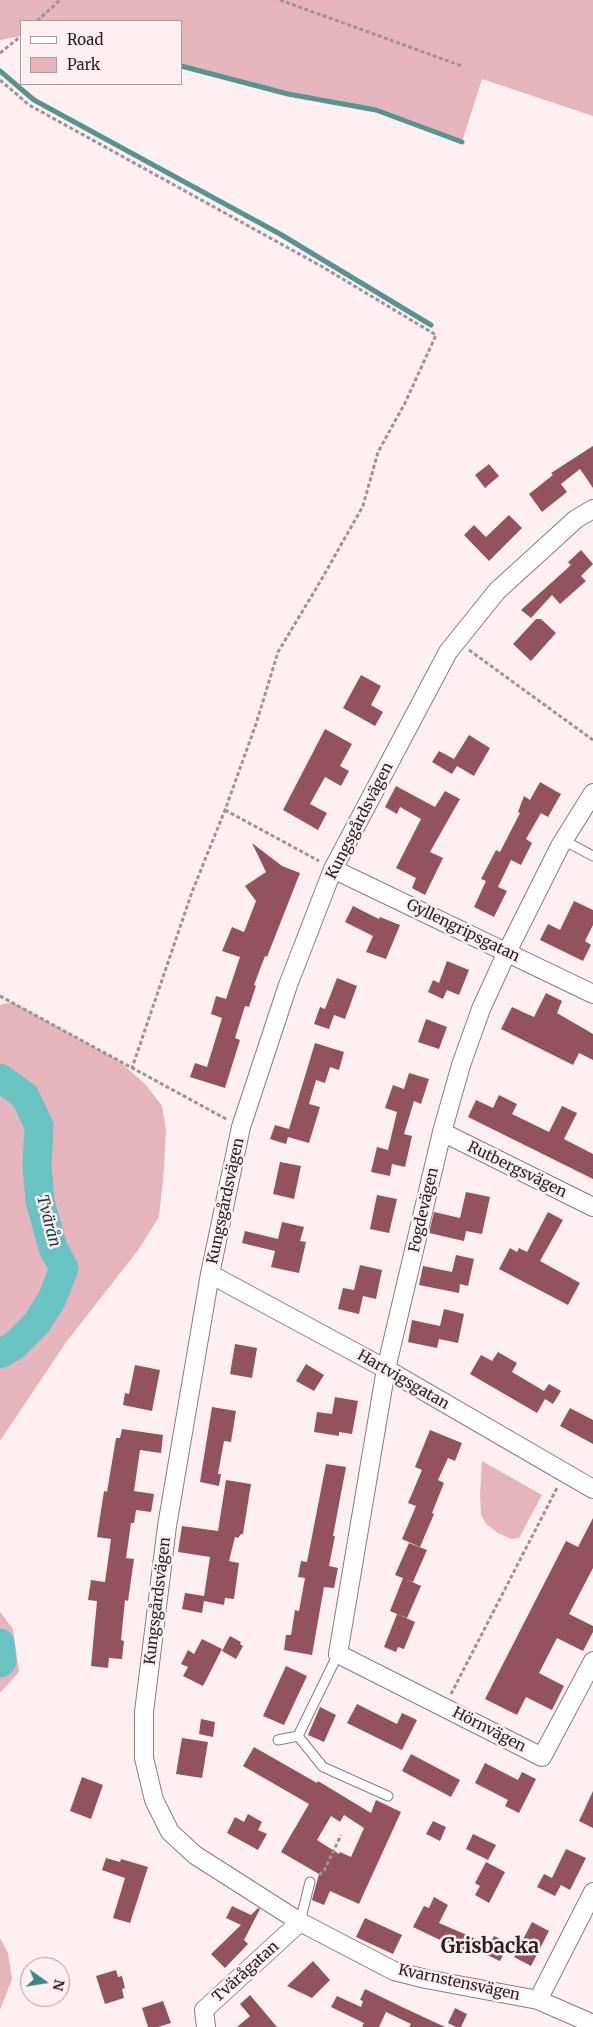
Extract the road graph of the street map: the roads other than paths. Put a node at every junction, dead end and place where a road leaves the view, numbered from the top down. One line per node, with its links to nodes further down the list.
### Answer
1 (593, 509): 5 (street, Kungsgårdsvägen)
2 (593, 793): 3 (street, Fogdevägen)
3 (563, 840): 4 (lane); 6 (street, Fogdevägen)
4 (593, 856)
5 (333, 869): 6 (street, Gyllengripsgatan); 10 (street, Kungsgårdsvägen)
6 (507, 952): 7 (street, Gyllengripsgatan); 8 (street, Fogdevägen)
7 (593, 994)
8 (442, 1132): 9 (street, Rutbergsvägen); 11 (street, Fogdevägen)
9 (593, 1207)
10 (210, 1274): 11 (street, Hartvigsgatan); 20 (street, Kungsgårdsvägen)
11 (386, 1369): 12 (street, Hartvigsgatan); 13 (street, Fogdevägen)
12 (593, 1489)
13 (338, 1654): 14 (street, Hörnvägen); 15 (lane)
14 (593, 1661)
15 (298, 1736): 16 (lane); 17 (lane)
16 (278, 1740)
17 (388, 1796)
18 (310, 1882): 20 (lane)
19 (593, 1892): 21 (street)
20 (300, 1922): 21 (street, Kvarnstensvägen); 23 (street, Tvärågatan)
21 (538, 2000): 22 (street, Kvarnstensvägen)
22 (593, 2024)
23 (206, 2027)

